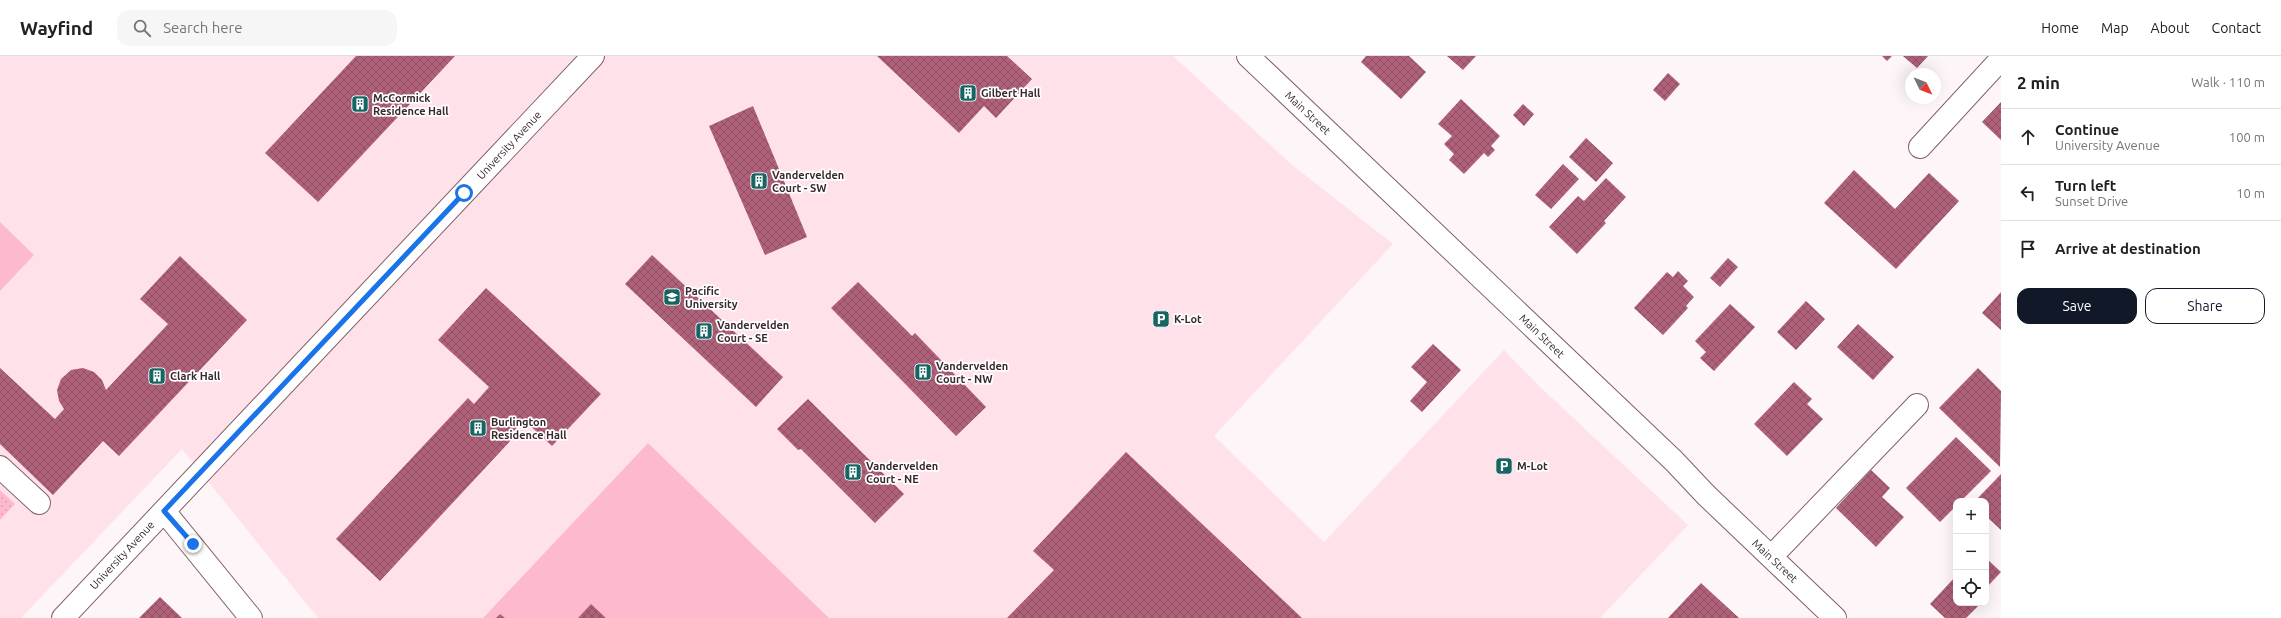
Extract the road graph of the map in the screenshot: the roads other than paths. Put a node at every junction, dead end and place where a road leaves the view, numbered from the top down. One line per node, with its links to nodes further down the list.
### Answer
1 (593, 56): 8 (street, University Avenue)
2 (1248, 56): 9 (street, Main Street)
3 (2001, 59): 4 (street)
4 (1920, 147)
5 (1917, 405): 9 (street)
6 (0, 467): 7 (street)
7 (39, 503)
8 (164, 511): 10 (street, University Avenue); 11 (street)
9 (1771, 557): 12 (street, Main Street)
10 (63, 618)
11 (250, 618)
12 (1836, 618)

